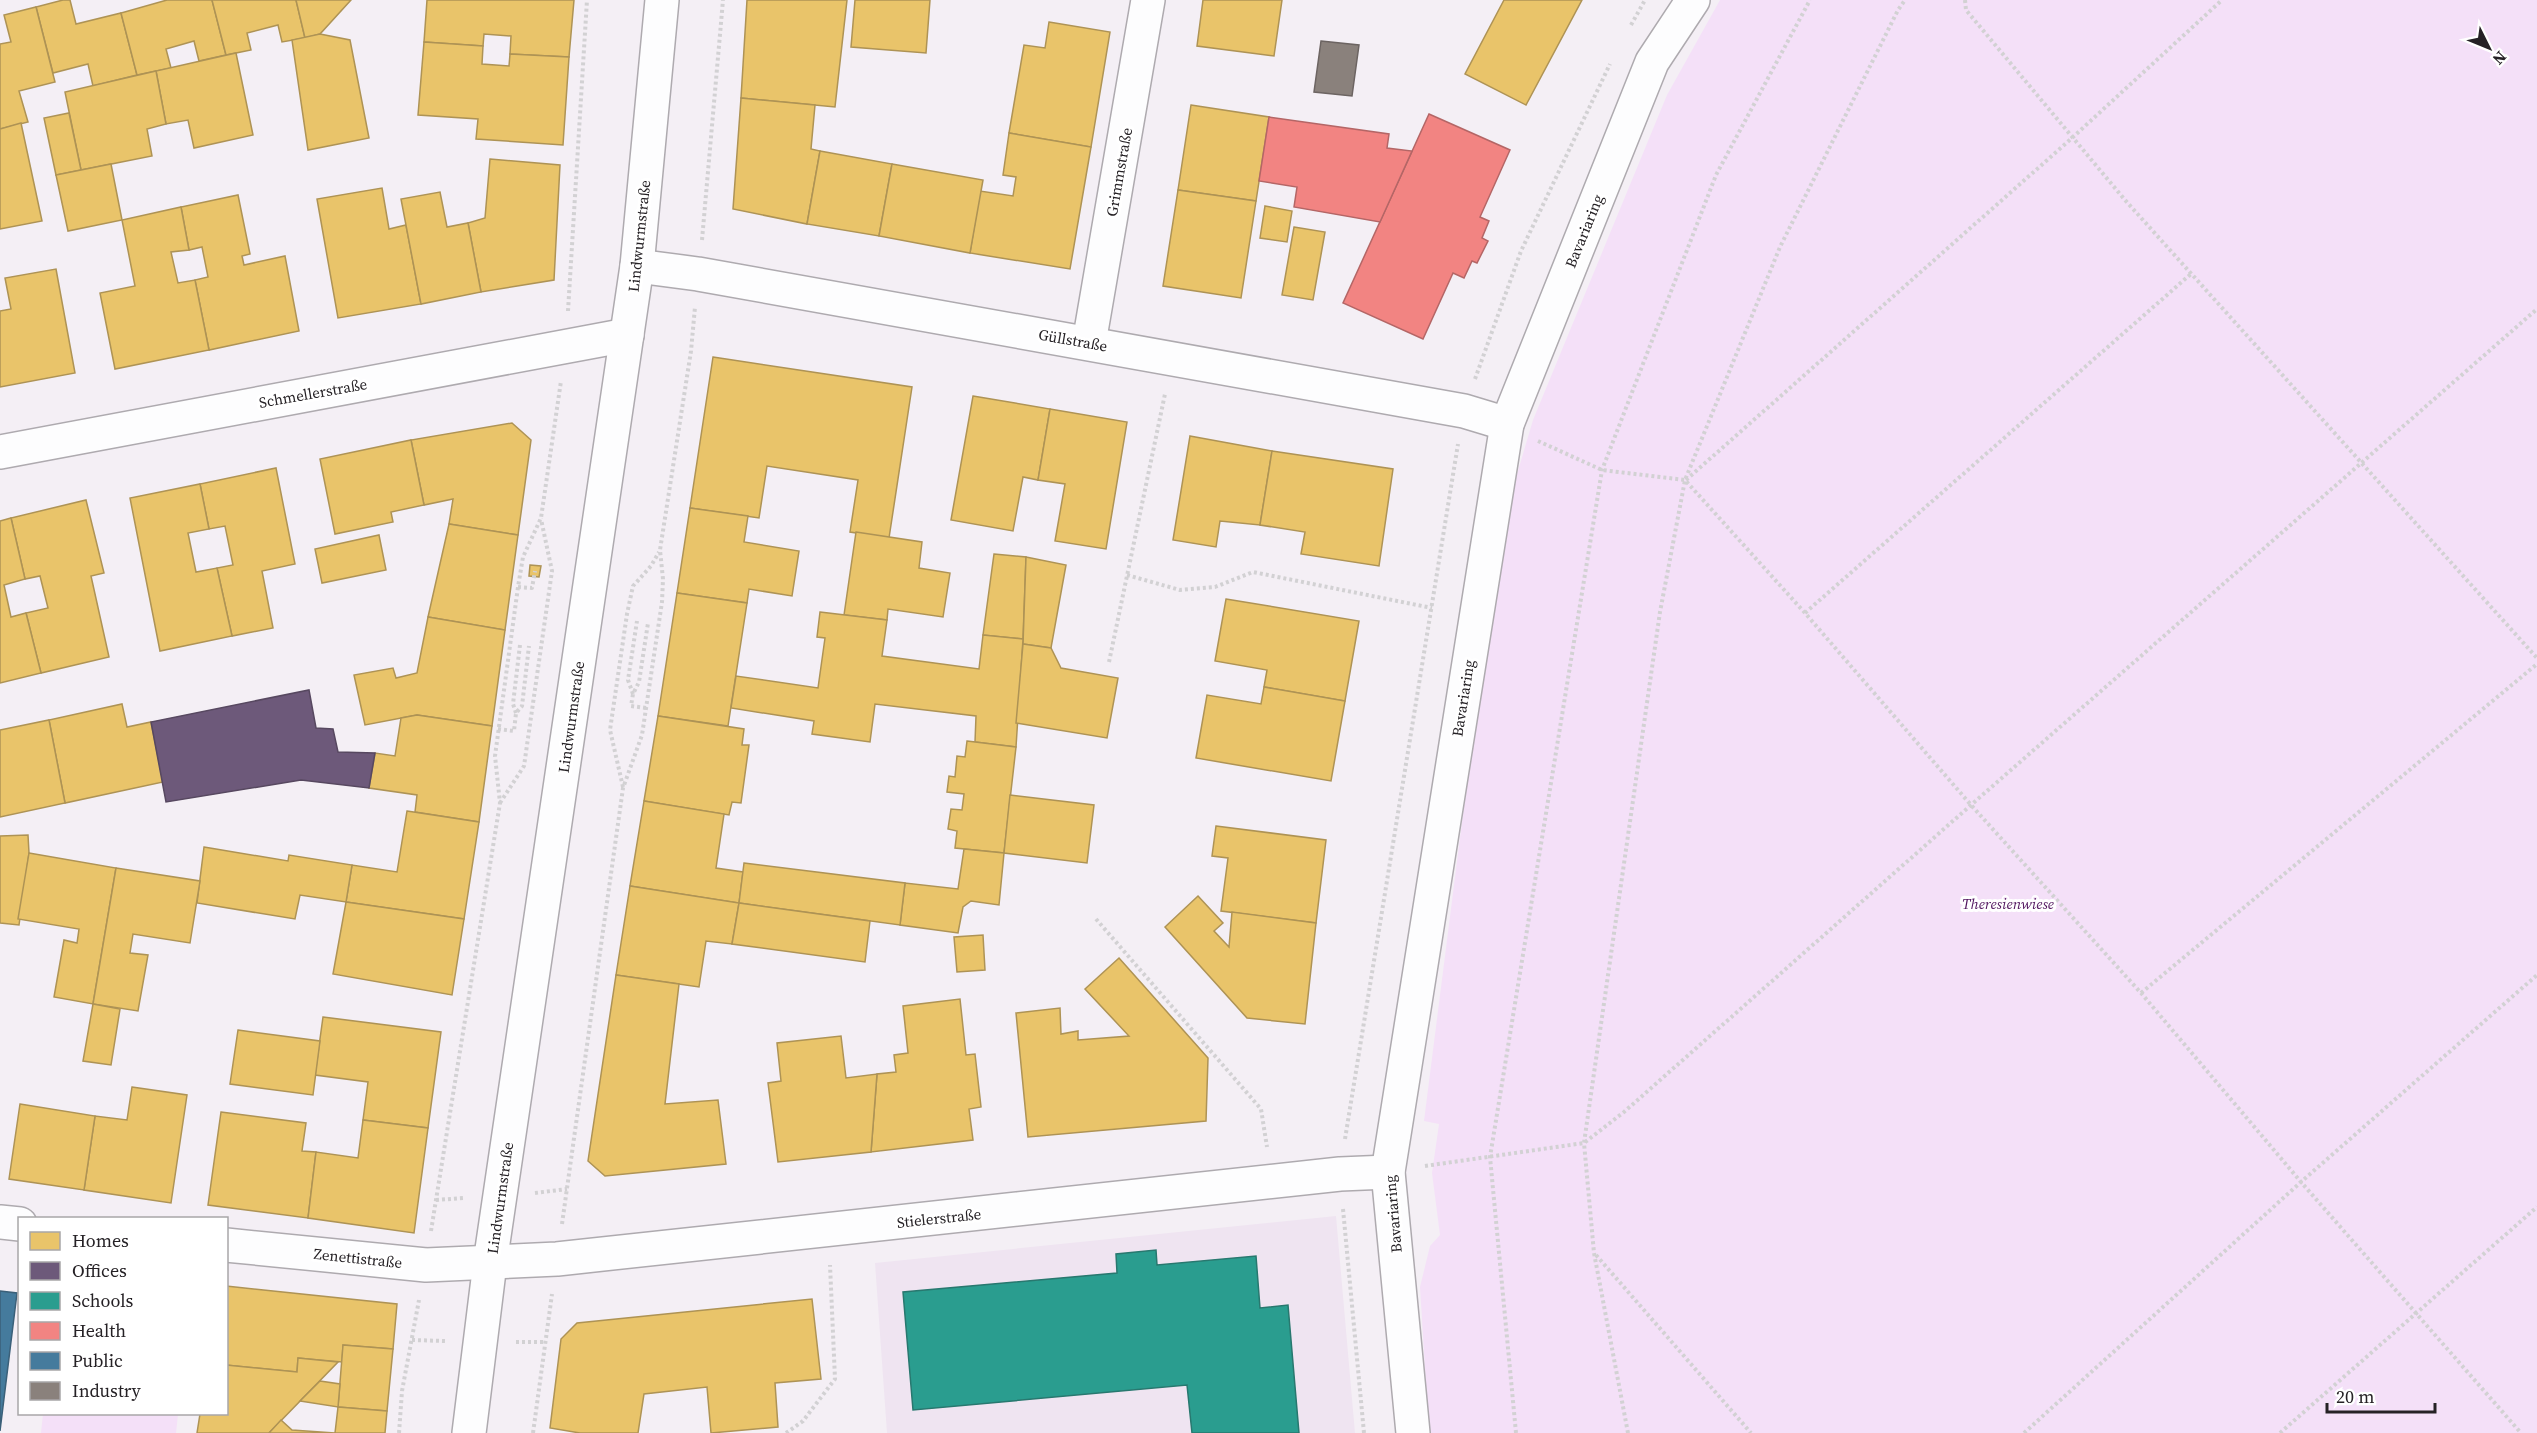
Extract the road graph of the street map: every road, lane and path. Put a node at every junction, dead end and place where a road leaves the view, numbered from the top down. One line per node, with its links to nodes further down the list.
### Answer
1 (587, 0): 17 (path)
2 (662, 0): 11 (street, Lindwurmstraße)
3 (723, 0): 13 (path)
4 (1148, 0): 16 (street, Grimmstraße)
5 (1693, 0): 19 (street, Bavariaring)
6 (1810, 0): 22 (path)
7 (1905, 0): 23 (path)
8 (1965, 0): 10 (path)
9 (2222, 0): 10 (path)
10 (2072, 138): 12 (path); 23 (path)
11 (637, 267): 13 (street, Güllstraße); 15 (street, Lindwurmstraße)
12 (2192, 273): 21 (path); 30 (path)
13 (698, 274): 16 (street, Güllstraße); 25 (path)
14 (2537, 309): 21 (path)
15 (627, 335): 17 (street, Schmellerstraße); 59 (street, Lindwurmstraße)
16 (1089, 343): 18 (street, Güllstraße)
17 (566, 346): 20 (street, Schmellerstraße); 24 (path)
18 (1172, 358): 19 (street, Güllstraße); 27 (path)
19 (1507, 424): 22 (path); 50 (street, Bavariaring)
20 (0, 452)
21 (2361, 462): 35 (path); 44 (path)
22 (1602, 470): 23 (path); 49 (path)
23 (1685, 480): 30 (path); 48 (path)
24 (541, 518): 28 (path); 43 (path)
25 (660, 550): 39 (path); 42 (path)
26 (535, 571): 28 (path)
27 (1127, 575): 29 (path); 36 (path)
28 (518, 587): 41 (path)
29 (1432, 608)
30 (1805, 614): 44 (path)
31 (637, 621): 38 (path)
32 (648, 623): 38 (path)
33 (520, 645): 40 (path)
34 (529, 646): 40 (path)
35 (2537, 658)
36 (1109, 662)
37 (2537, 664): 47 (path)
38 (633, 694): 39 (path)
39 (646, 708): 42 (path)
40 (516, 712): 41 (path)
41 (498, 729): 43 (path)
42 (623, 788): 58 (path)
43 (500, 803): 60 (path)
44 (1971, 805): 47 (path); 48 (path)
45 (1096, 919): 51 (path)
46 (2537, 975): 52 (path)
47 (2141, 993): 52 (path)
48 (1584, 1143): 49 (path); 57 (path)
49 (1490, 1157): 50 (path); 68 (path)
50 (1388, 1172): 51 (street, Stielerstraße); 67 (street, Bavariaring)
51 (1272, 1182): 58 (street, Stielerstraße)
52 (2301, 1182): 62 (path); 71 (path)
53 (2537, 1207): 62 (path)
54 (0, 1222): 55 (street)
55 (18, 1224)
56 (228, 1245): 60 (street, Zenettistraße)
57 (1594, 1253): 69 (path); 70 (path)
58 (557, 1259): 59 (street, Stielerstraße); 65 (path)
59 (490, 1263): 60 (street, Zenettistraße); 64 (street, Lindwurmstraße)
60 (426, 1265): 63 (path)
61 (831, 1268): 66 (path)
62 (2417, 1314): 72 (path); 73 (path)
63 (399, 1433)
64 (469, 1433)
65 (533, 1433)
66 (786, 1433)
67 (1413, 1433)
68 (1516, 1433)
69 (1628, 1433)
70 (1751, 1433)
71 (2024, 1433)
72 (2280, 1433)
73 (2521, 1433)

